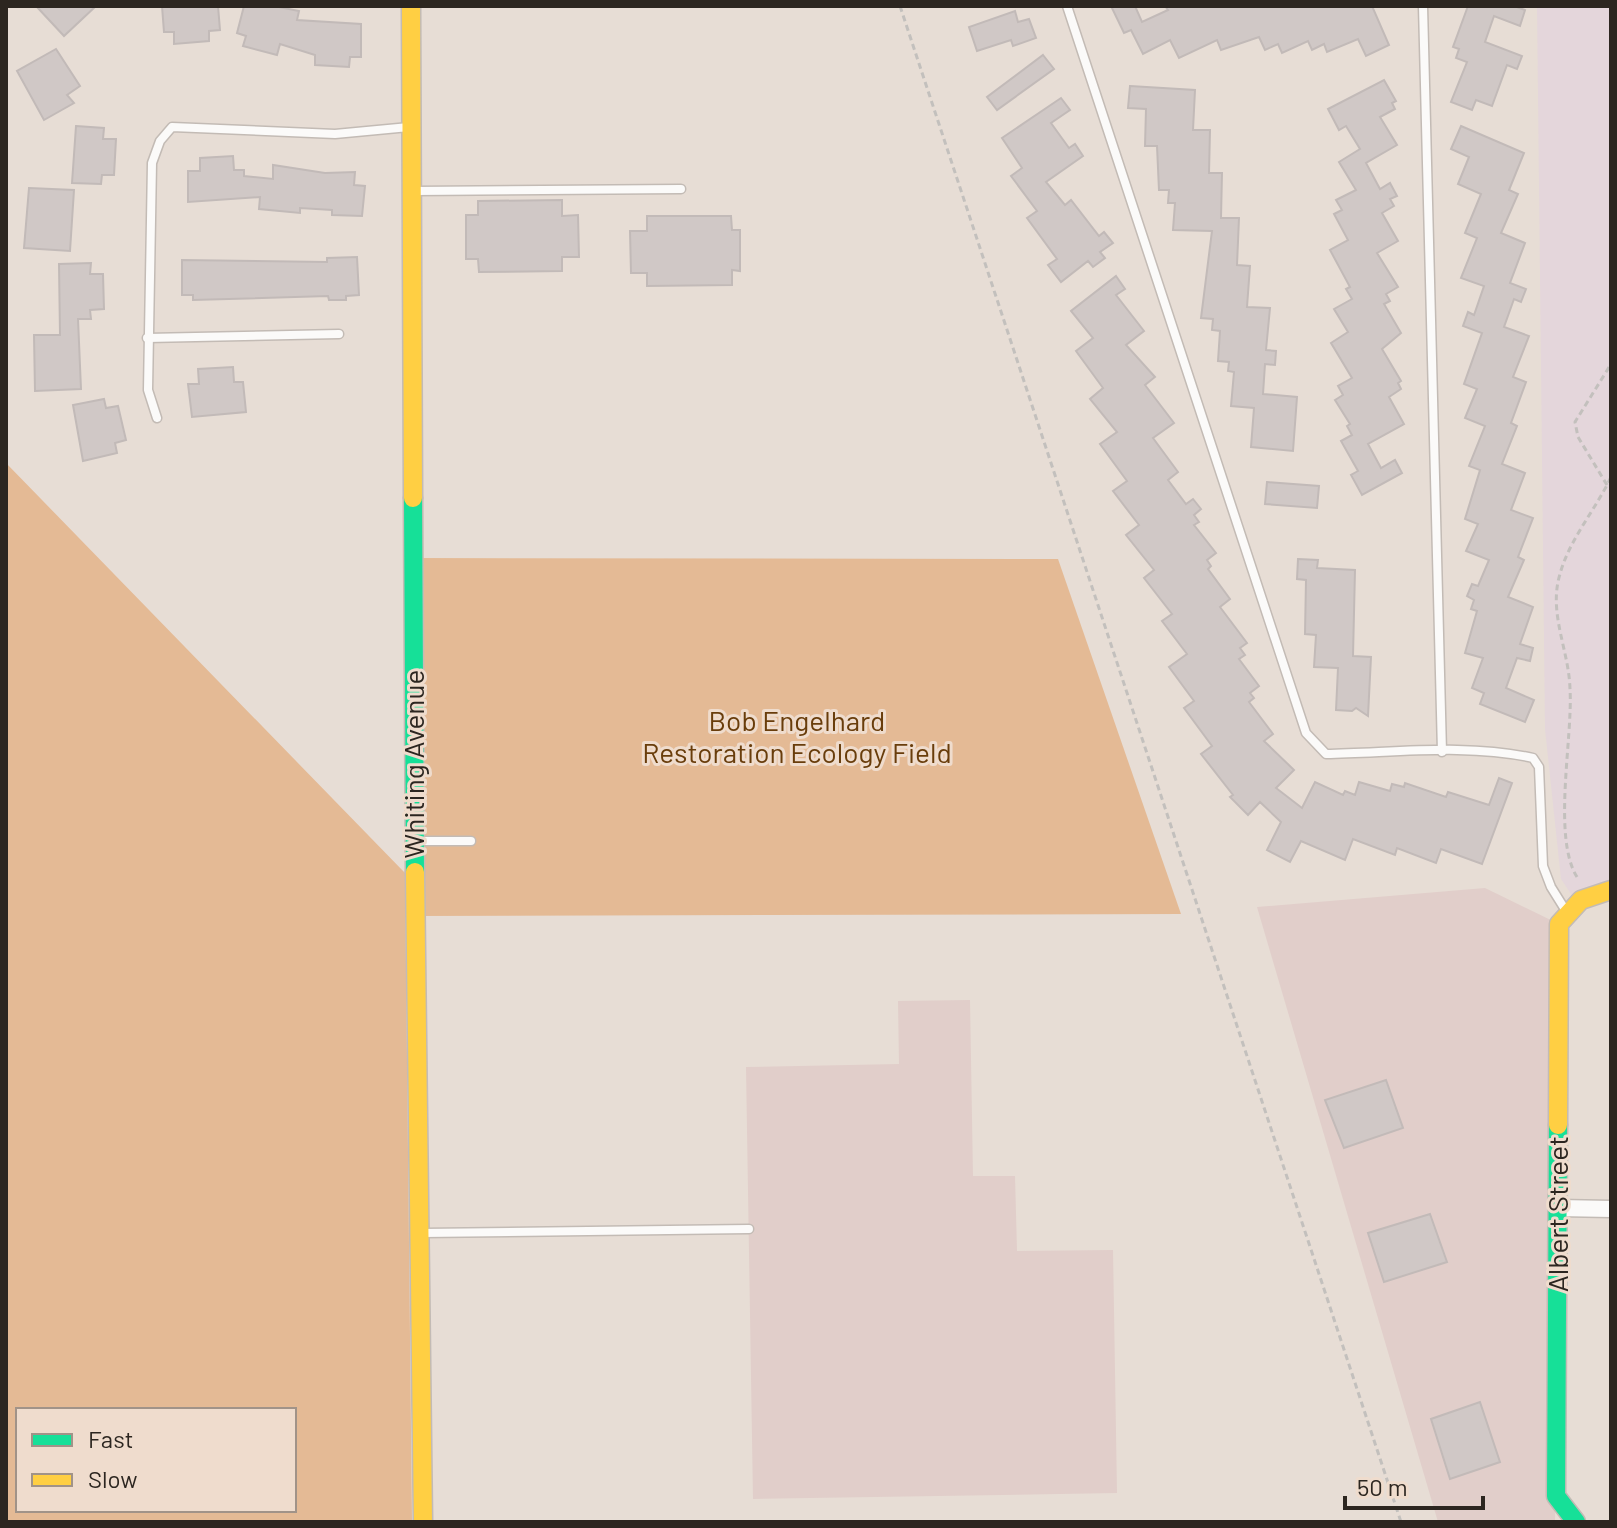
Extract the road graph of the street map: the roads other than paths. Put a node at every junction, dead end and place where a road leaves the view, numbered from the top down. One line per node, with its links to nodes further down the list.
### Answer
1 (411, 6): 4 (street, Whiting Avenue)
2 (1067, 6): 10 (lane)
3 (1423, 6): 10 (lane)
4 (409, 127): 6 (street, Whiting Avenue); 8 (lane)
5 (681, 189): 6 (lane)
6 (410, 191): 11 (street, Whiting Avenue)
7 (339, 334): 8 (lane)
8 (147, 338): 9 (lane)
9 (157, 418)
10 (1442, 752): 14 (lane)
11 (414, 841): 12 (lane); 18 (street, Whiting Avenue)
12 (471, 841)
13 (1611, 890): 14 (street)
14 (1566, 911): 15 (street, Albert Street)
15 (1559, 1208): 16 (street); 19 (street, Albert Street)
16 (1611, 1209)
17 (749, 1229): 18 (lane)
18 (418, 1233): 20 (street, Whiting Avenue)
19 (1572, 1519)
20 (423, 1522)

